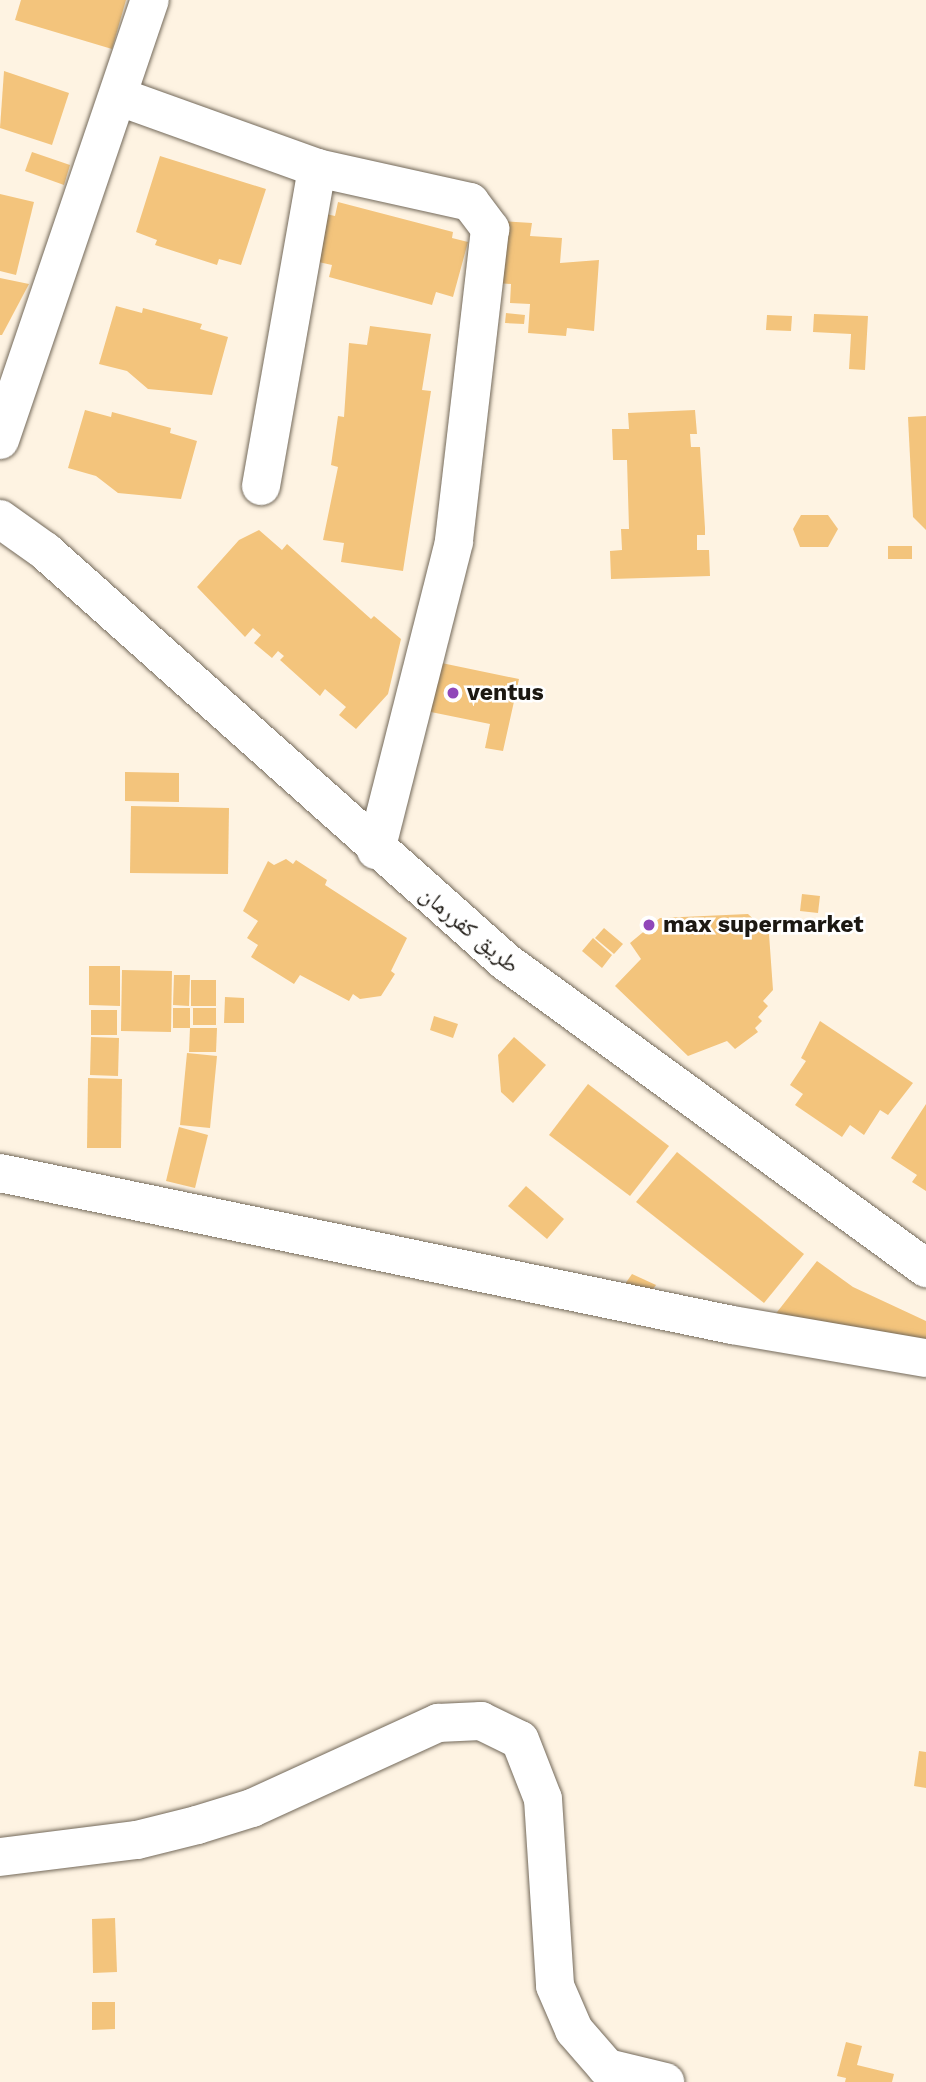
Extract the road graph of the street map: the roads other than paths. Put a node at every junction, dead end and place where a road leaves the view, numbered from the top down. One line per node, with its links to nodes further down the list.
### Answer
1 (150, 0): 2 (street)
2 (120, 97): 3 (street); 4 (street)
3 (317, 168): 5 (street); 9 (street)
4 (0, 440)
5 (261, 486)
6 (0, 490): 8 (street)
7 (0, 519): 8 (street)
8 (45, 551): 9 (street, طريق كفررمان)
9 (376, 850): 11 (street, طريق كفررمان)
10 (0, 1173): 12 (street)
11 (926, 1268)
12 (926, 1359)
13 (0, 1857): 14 (street)
14 (665, 2082)

